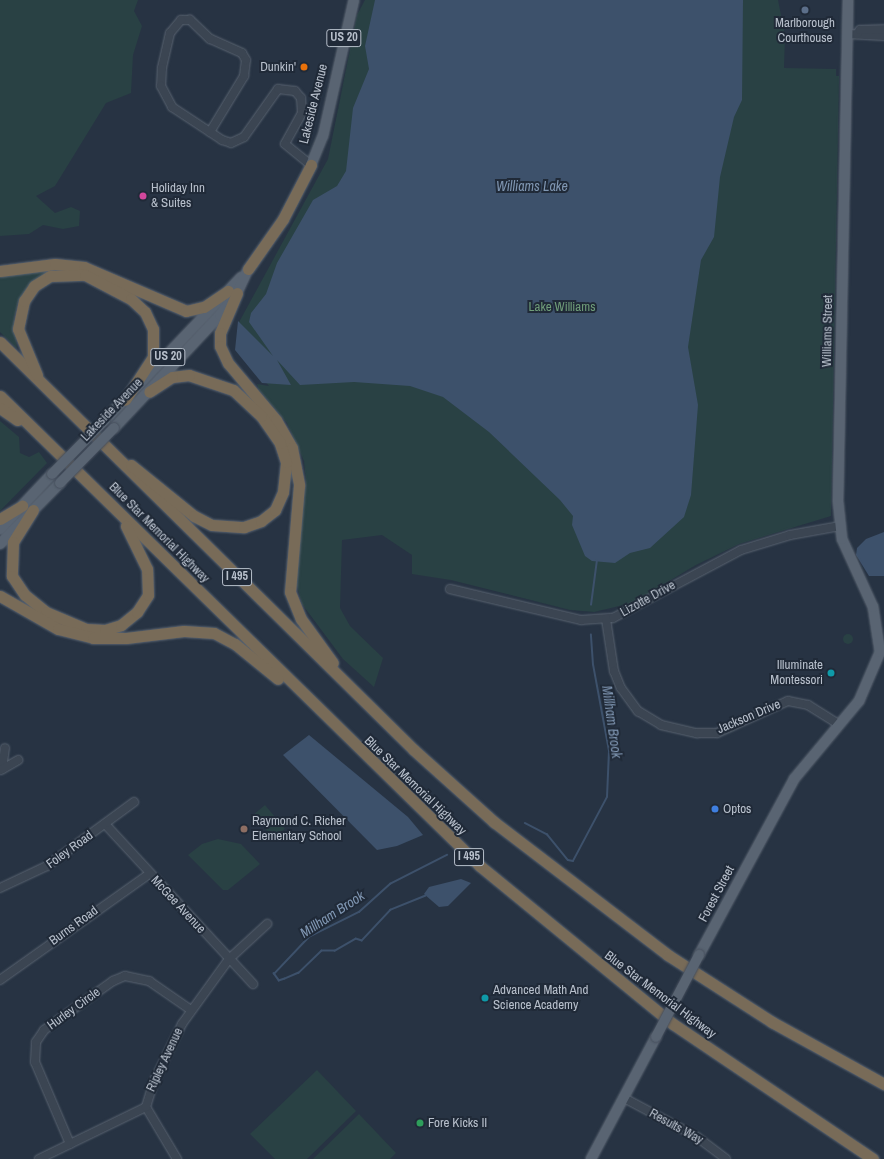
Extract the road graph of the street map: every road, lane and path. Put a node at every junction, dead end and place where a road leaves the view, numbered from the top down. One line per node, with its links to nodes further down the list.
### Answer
1 (354, 0): 7 (main road, Lakeside Avenue / US 20)
2 (848, 0): 4 (main road, Williams Street)
3 (884, 30): 4 (street)
4 (852, 34): 5 (street); 23 (main road, Williams Street)
5 (884, 36)
6 (210, 132): 6 (street); 7 (street)
7 (312, 165): 8 (highway, Lakeside Avenue / US 20)
8 (248, 269): 10 (main road, Lakeside Avenue / US 20)
9 (0, 270): 10 (highway)
10 (232, 292): 13 (main road, Lakeside Avenue / US 20); 15 (main road, Lakeside Avenue / US 20); 30 (highway)
11 (0, 342): 12 (highway, Blue Star Memorial Highway / I 495)
12 (39, 381): 15 (highway); 18 (highway, Blue Star Memorial Highway / I 495)
13 (149, 392): 18 (highway); 21 (main road, Lakeside Avenue / US 20, bridge)
14 (0, 396): 17 (highway, Blue Star Memorial Highway / I 495)
15 (125, 400): 20 (main road, Lakeside Avenue / US 20, bridge)
16 (0, 408): 17 (highway)
17 (57, 451): 19 (highway, Blue Star Memorial Highway / I 495)
18 (113, 455): 30 (highway, Blue Star Memorial Highway / I 495)
19 (109, 503): 21 (highway); 33 (highway, Blue Star Memorial Highway / I 495)
20 (22, 506): 22 (highway); 24 (main road, Lakeside Avenue / US 20)
21 (33, 510): 25 (main road, Lakeside Avenue / US 20)
22 (0, 519)
23 (840, 526): 28 (street, Lizotte Drive); 29 (main road, Williams Street)
24 (0, 529)
25 (0, 544)
26 (450, 589): 28 (street, Lizotte Drive)
27 (0, 596): 33 (highway)
28 (606, 619): 31 (street, Jackson Drive)
29 (882, 652): 31 (main road, Forest Street)
30 (361, 698): 45 (highway, Blue Star Memorial Highway / I 495)
31 (839, 724): 46 (main road, Forest Street, bridge)
32 (5, 748): 35 (street)
33 (360, 751): 53 (highway, Blue Star Memorial Highway / I 495)
34 (18, 760): 35 (street)
35 (1, 769)
36 (134, 802): 37 (street, Foley Road)
37 (105, 824): 38 (street, McGee Avenue); 39 (street, Foley Road)
38 (149, 874): 41 (street, McGee Avenue); 42 (street, Burns Road)
39 (0, 888)
40 (267, 924): 41 (street, Ripley Avenue)
41 (229, 959): 43 (street, McGee Avenue); 44 (street, Ripley Avenue)
42 (0, 980)
43 (253, 984)
44 (191, 1010): 47 (street, Ripley Avenue); 48 (street, Hurley Circle)
45 (884, 1084)
46 (624, 1098): 51 (main road, Forest Street); 52 (street, Results Way)
47 (146, 1107): 48 (street, Ripley Avenue); 50 (street)
48 (70, 1144): 49 (street, Ripley Avenue)
49 (39, 1159)
50 (177, 1159)
51 (591, 1159)
52 (726, 1159)
53 (873, 1159)

